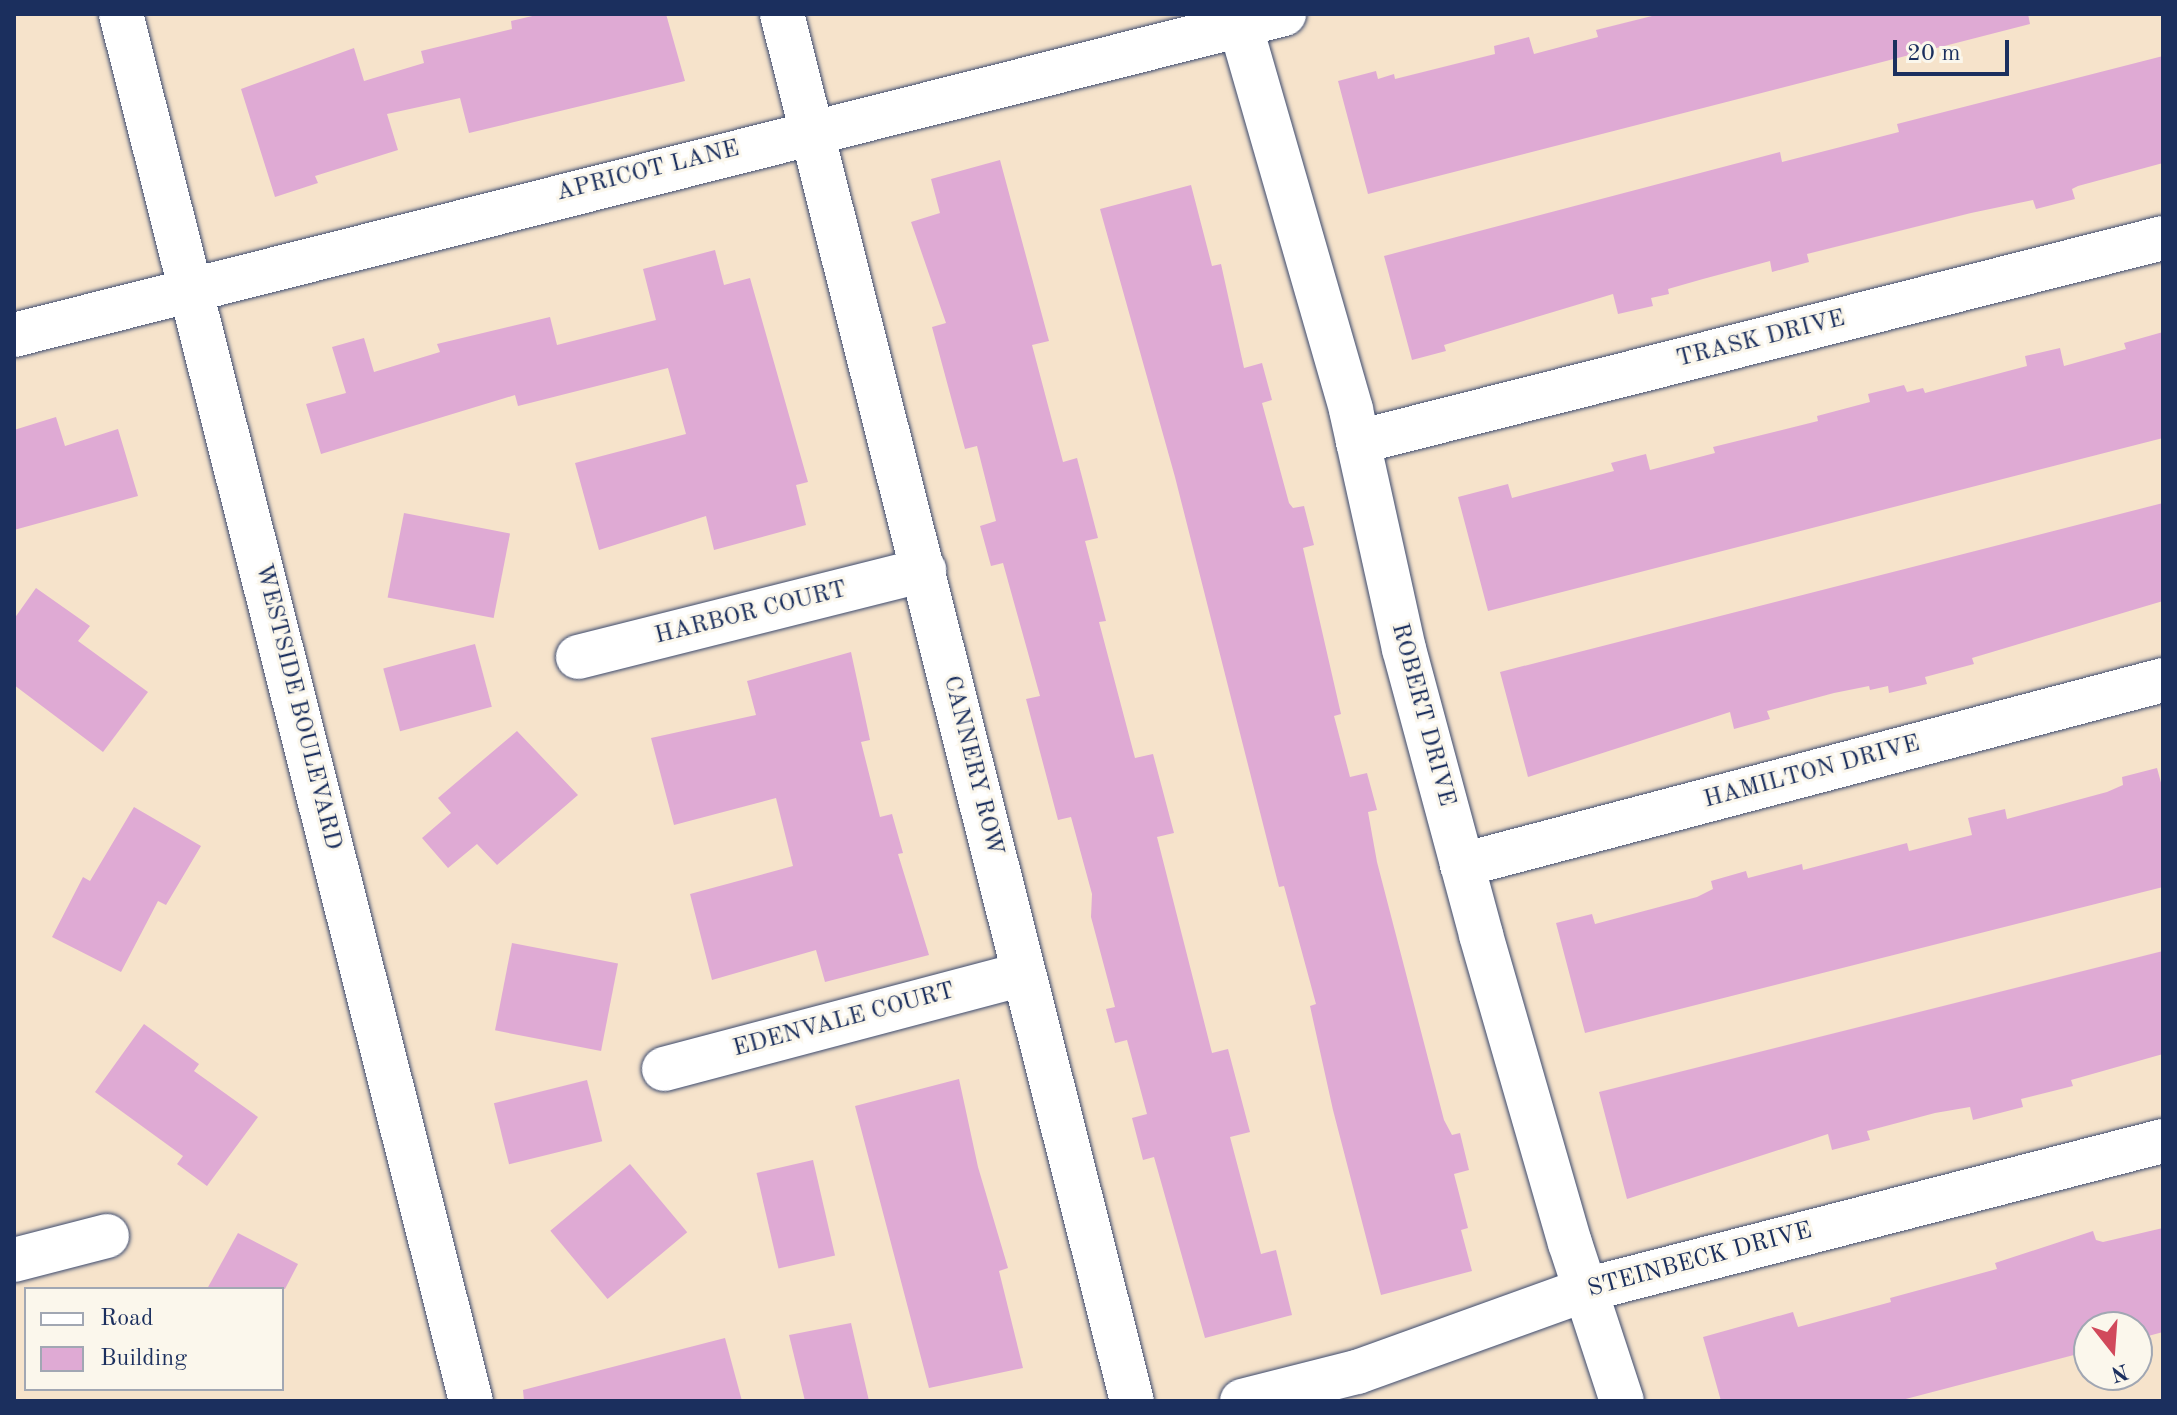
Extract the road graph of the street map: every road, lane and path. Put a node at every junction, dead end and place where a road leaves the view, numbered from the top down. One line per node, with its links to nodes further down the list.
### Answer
1 (121, 14): 7 (street, WESTSIDE BOULEVARD)
2 (782, 14): 5 (street, CANNERY ROW)
3 (1284, 14): 4 (street, APRICOT LANE)
4 (1238, 19): 5 (street, APRICOT LANE); 9 (street, ROBERT DRIVE)
5 (812, 130): 7 (street, APRICOT LANE); 10 (street, CANNERY ROW)
6 (2163, 238): 9 (street, TRASK DRIVE)
7 (191, 289): 8 (street, APRICOT LANE); 20 (street, WESTSIDE BOULEVARD)
8 (14, 335)
9 (1358, 442): 13 (street, ROBERT DRIVE)
10 (924, 570): 11 (street, HARBOR COURT); 14 (street, CANNERY ROW)
11 (578, 657)
12 (2163, 680): 13 (street, HAMILTON DRIVE)
13 (1462, 865): 19 (street, ROBERT DRIVE)
14 (1024, 974): 15 (street, EDENVALE COURT); 21 (street, CANNERY ROW)
15 (664, 1069)
16 (2163, 1141): 19 (street, STEINBECK DRIVE)
17 (107, 1236): 18 (street)
18 (14, 1260)
19 (1585, 1290): 22 (street, STEINBECK DRIVE); 23 (street, ROBERT DRIVE)
20 (471, 1401)
21 (1132, 1401)
22 (1242, 1401)
23 (1622, 1401)

